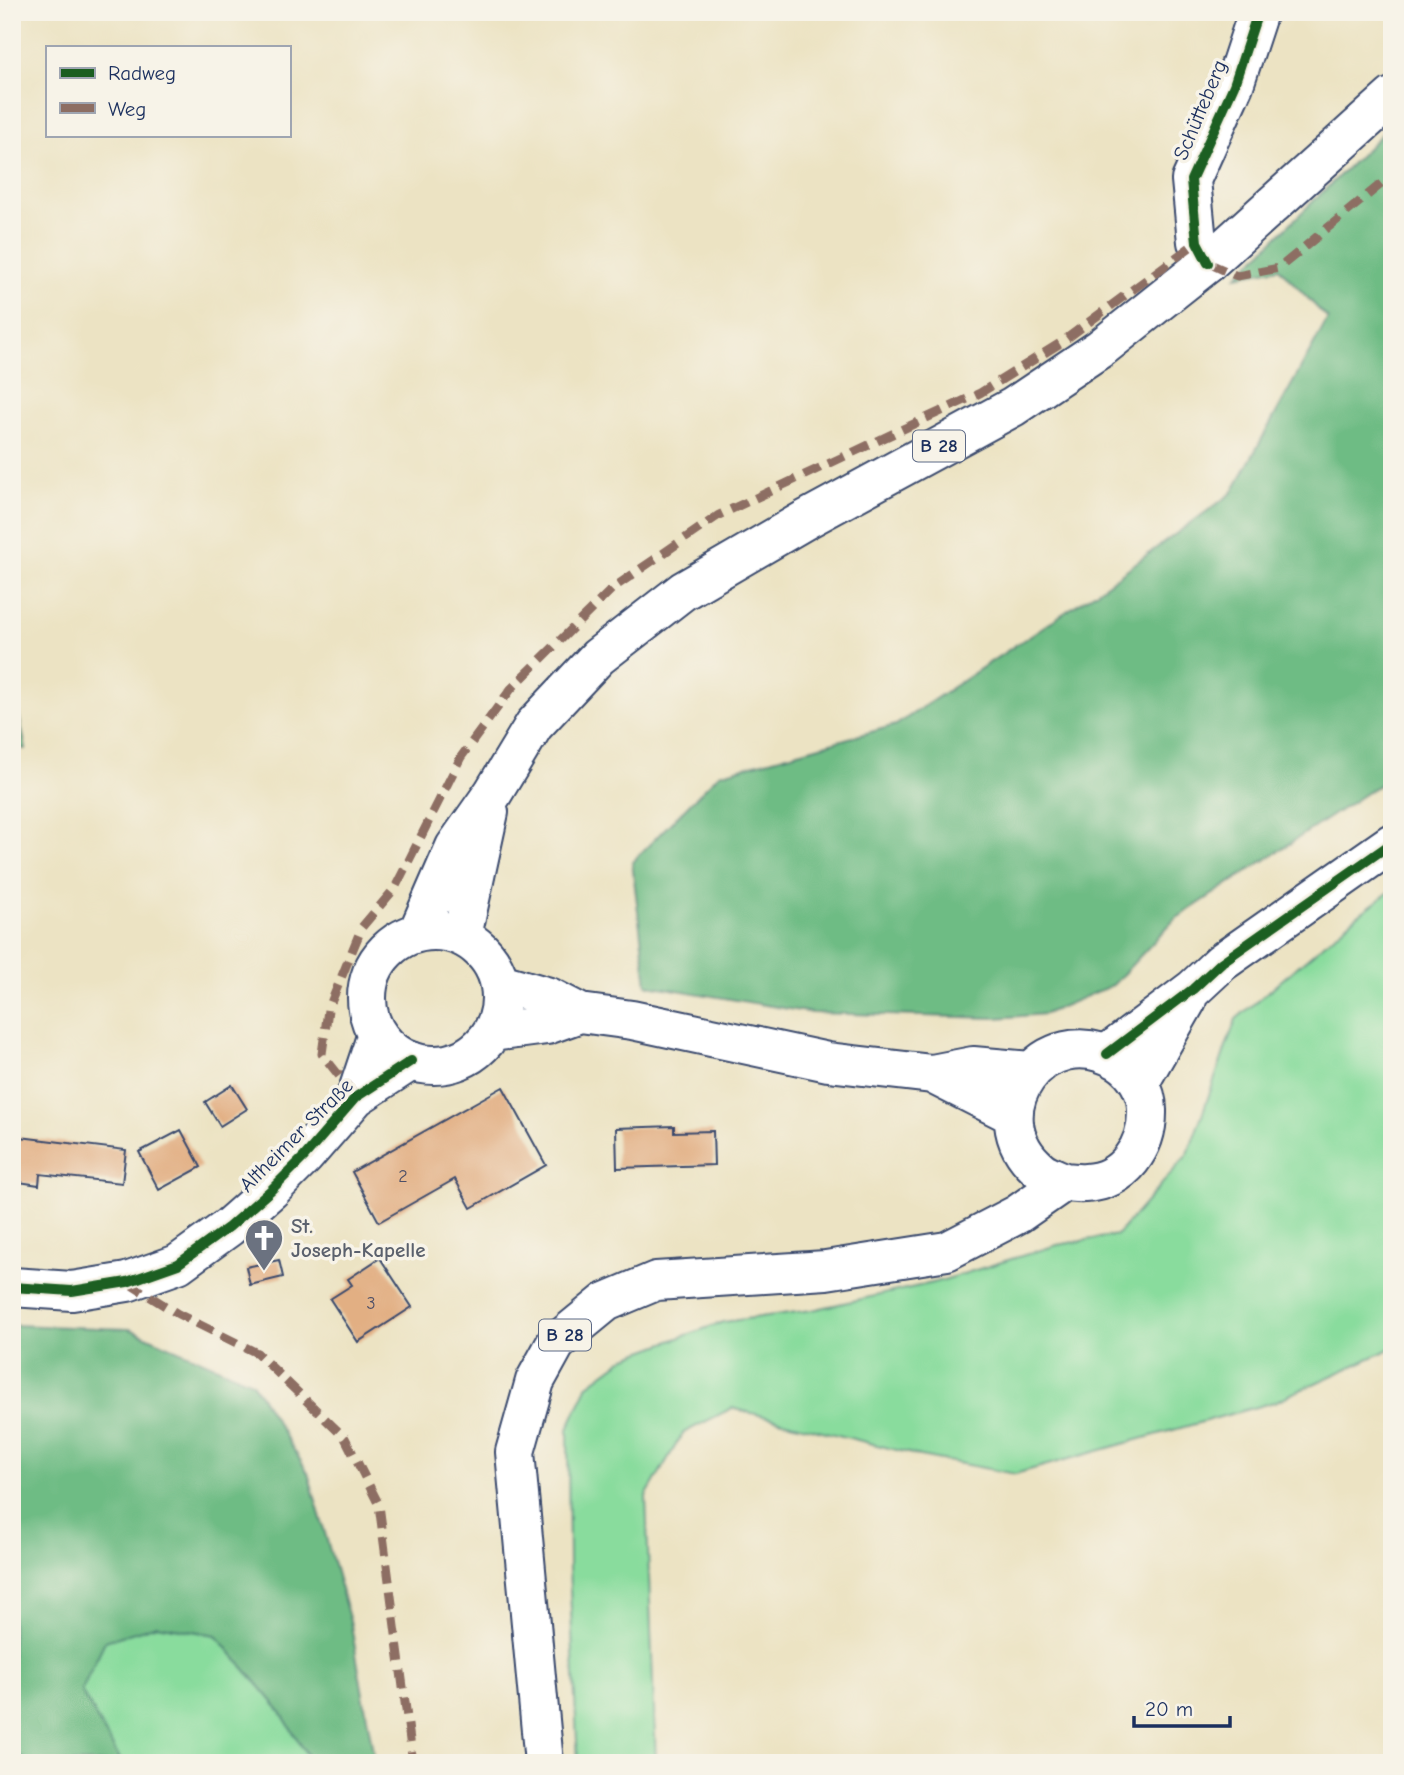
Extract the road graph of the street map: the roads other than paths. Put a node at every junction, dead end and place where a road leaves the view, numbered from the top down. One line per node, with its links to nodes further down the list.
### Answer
1 (1258, 12): 3 (main road, Schütteberg)
2 (1392, 97): 3 (main road, B 28)
3 (1208, 262): 4 (main road, B 28)
4 (493, 793): 6 (main road, B 28); 7 (main road, B 28)
5 (1392, 843): 9 (main road)
6 (418, 932): 7 (main road); 12 (main road)
7 (461, 936): 8 (main road)
8 (500, 983): 10 (main road); 11 (main road)
9 (1193, 989): 13 (main road); 17 (main road)
10 (580, 1013): 11 (main road); 16 (main road)
11 (492, 1032): 14 (main road)
12 (377, 1034): 14 (main road); 18 (main road, Altheimer Straße)
13 (1107, 1054): 15 (main road); 17 (main road)
14 (411, 1061): 18 (main road, Altheimer Straße)
15 (1031, 1070): 16 (main road); 19 (main road)
16 (932, 1074): 19 (main road)
17 (1140, 1082): 21 (main road)
18 (356, 1097): 23 (main road, Altheimer Straße)
19 (1013, 1115): 20 (main road)
20 (1024, 1153): 21 (main road); 22 (main road, B 28)
21 (1064, 1182): 22 (main road, B 28)
22 (983, 1231): 24 (main road, B 28)
23 (12, 1287)
24 (544, 1763)

